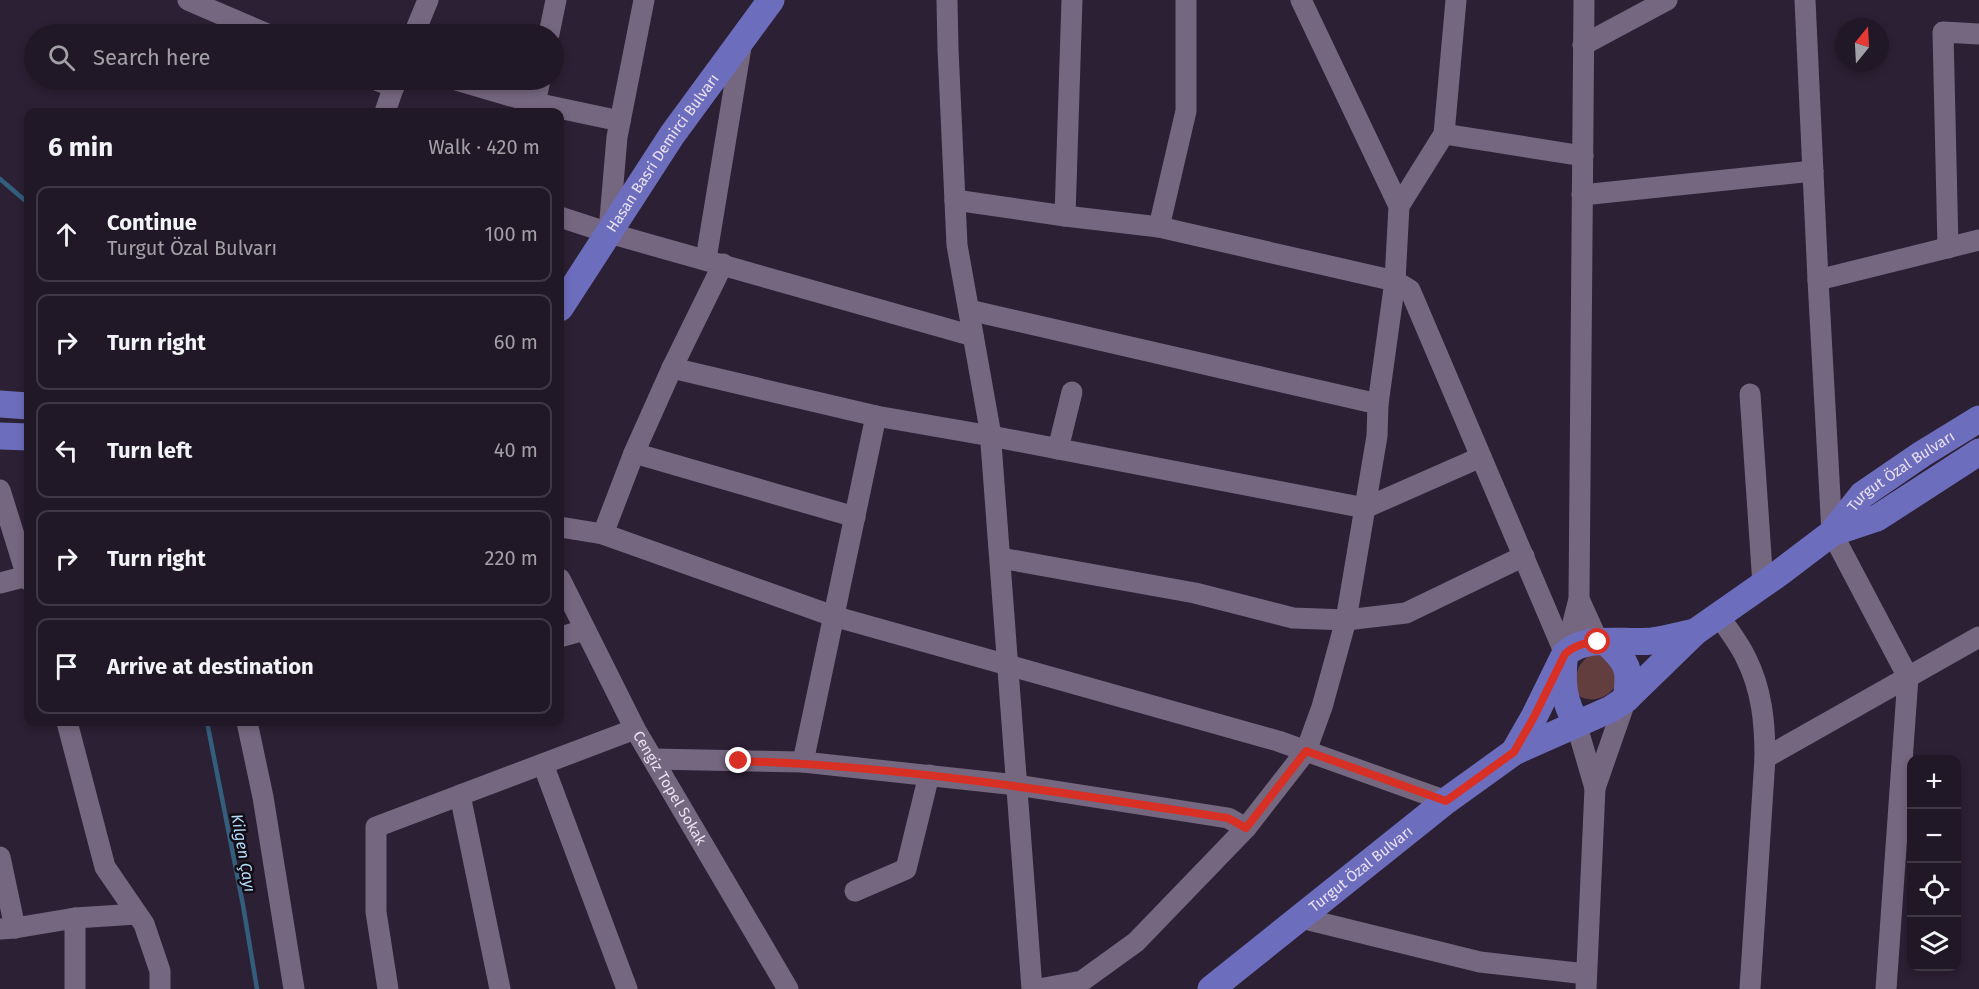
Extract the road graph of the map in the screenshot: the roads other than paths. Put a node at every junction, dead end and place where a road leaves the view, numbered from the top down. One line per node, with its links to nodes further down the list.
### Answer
1 (188, 0): 14 (street)
2 (428, 0): 16 (street)
3 (556, 0): 17 (street)
4 (644, 0): 28 (street)
5 (771, 0): 19 (main road, Hasan Basri Demirci Bulvarı)
6 (948, 0): 33 (street)
7 (1072, 0): 35 (street)
8 (1186, 0): 37 (street)
9 (1301, 0): 34 (street)
10 (1456, 0): 29 (street)
11 (1584, 0): 20 (street)
12 (1667, 0): 20 (street)
13 (1805, 0): 31 (street)
14 (231, 10): 15 (street)
15 (252, 24)
16 (418, 24)
17 (551, 24)
18 (1979, 34): 40 (street)
19 (743, 37): 38 (main road, Hasan Basri Demirci Bulvarı); 41 (street)
20 (1583, 45): 30 (street)
21 (388, 90): 25 (street)
22 (490, 90): 24 (street)
23 (538, 90): 24 (street)
24 (535, 103): 26 (street)
25 (386, 108)
26 (559, 108)
27 (564, 109): 28 (street)
28 (620, 121): 38 (street)
29 (1444, 134): 30 (street); 34 (street)
30 (1582, 156): 32 (street)
31 (1813, 171): 32 (street); 42 (street)
32 (1582, 195): 75 (street)
33 (955, 200): 35 (street); 45 (street)
34 (1399, 206): 43 (street)
35 (1065, 216): 37 (street)
36 (564, 218): 38 (street)
37 (1160, 227): 43 (street)
38 (609, 233): 41 (street); 44 (main road, Hasan Basri Demirci Bulvarı)
39 (1979, 240): 40 (street)
40 (1948, 248): 42 (street)
41 (714, 262): 46 (street); 47 (street)
42 (1818, 280): 66 (street)
43 (1395, 281): 51 (street); 61 (street)
44 (564, 302)
45 (969, 310): 46 (street); 51 (street)
46 (974, 336): 56 (street)
47 (672, 368): 53 (street); 60 (street)
48 (1072, 392): 58 (street)
49 (1750, 394): 73 (street)
50 (0, 404): 52 (main road)
51 (1378, 404): 63 (street)
52 (24, 406)
53 (876, 416): 56 (street); 64 (street)
54 (1979, 419): 66 (main road, Turgut Özal Bulvarı)
55 (0, 436): 57 (main road)
56 (991, 436): 58 (street); 69 (street)
57 (24, 437)
58 (1058, 449): 63 (street)
59 (1979, 452): 66 (main road, Turgut Özal Bulvarı)
60 (634, 453): 64 (street); 67 (street)
61 (1481, 457): 63 (street); 68 (street)
62 (0, 490): 70 (street)
63 (1365, 508): 78 (street)
64 (855, 517): 77 (street)
65 (564, 529): 67 (street)
66 (1832, 533): 73 (main road, Turgut Özal Bulvarı); 86 (street)
67 (603, 534): 77 (street)
68 (1524, 556): 78 (street); 84 (street)
69 (1001, 558): 78 (street); 85 (street)
70 (24, 565)
71 (24, 579): 72 (street)
72 (0, 583)
73 (1763, 585): 76 (main road, Turgut Özal Bulvarı)
74 (564, 587): 79 (street, Cengiz Topel Sokak)
75 (1579, 599): 83 (street); 84 (street)
76 (1718, 615): 80 (main road, Turgut Özal Bulvarı); 94 (street)
77 (833, 616): 85 (street); 96 (street)
78 (1346, 620): 92 (street)
79 (585, 630): 81 (street); 91 (street, Cengiz Topel Sokak)
80 (1695, 632): 83 (main road, Turgut Özal Bulvarı); 87 (main road, Turgut Özal Bulvarı)
81 (564, 636)
82 (1979, 637): 86 (street)
83 (1602, 642): 84 (main road, Turgut Özal Bulvarı); 87 (main road)
84 (1565, 654): 88 (main road); 93 (main road, Turgut Özal Bulvarı)
85 (1009, 665): 92 (street); 99 (street)
86 (1908, 677): 94 (street); 122 (street)
87 (1626, 699): 88 (main road, Turgut Özal Bulvarı); 100 (street)
88 (1576, 723): 93 (main road, Turgut Özal Bulvarı); 100 (street)
89 (69, 726): 106 (street)
90 (248, 726): 113 (street)
91 (635, 729): 95 (street, Cengiz Topel Sokak); 97 (street)
92 (1306, 751): 102 (street); 103 (street)
93 (1514, 752): 102 (main road, Turgut Özal Bulvarı)
94 (1765, 758): 121 (street)
95 (653, 759): 96 (street); 117 (street, Cengiz Topel Sokak)
96 (803, 762): 98 (street)
97 (543, 764): 101 (street); 116 (street)
98 (929, 775): 99 (street); 105 (street)
99 (1017, 784): 103 (street); 118 (street)
100 (1595, 788): 110 (street)
101 (460, 795): 114 (street); 115 (street)
102 (1446, 801): 108 (main road, Turgut Özal Bulvarı)
103 (1246, 828): 119 (street)
104 (0, 856): 109 (street)
105 (855, 891)
106 (137, 914): 107 (street); 112 (street)
107 (75, 918): 109 (street); 111 (street)
108 (1300, 918): 110 (street); 120 (main road, Turgut Özal Bulvarı)
109 (8, 928)
110 (1586, 982)
111 (75, 989)
112 (160, 989)
113 (294, 989)
114 (388, 989)
115 (500, 989)
116 (627, 989)
117 (788, 989)
118 (1032, 989)
119 (1039, 989)
120 (1211, 989)
121 (1750, 989)
122 (1886, 989)

